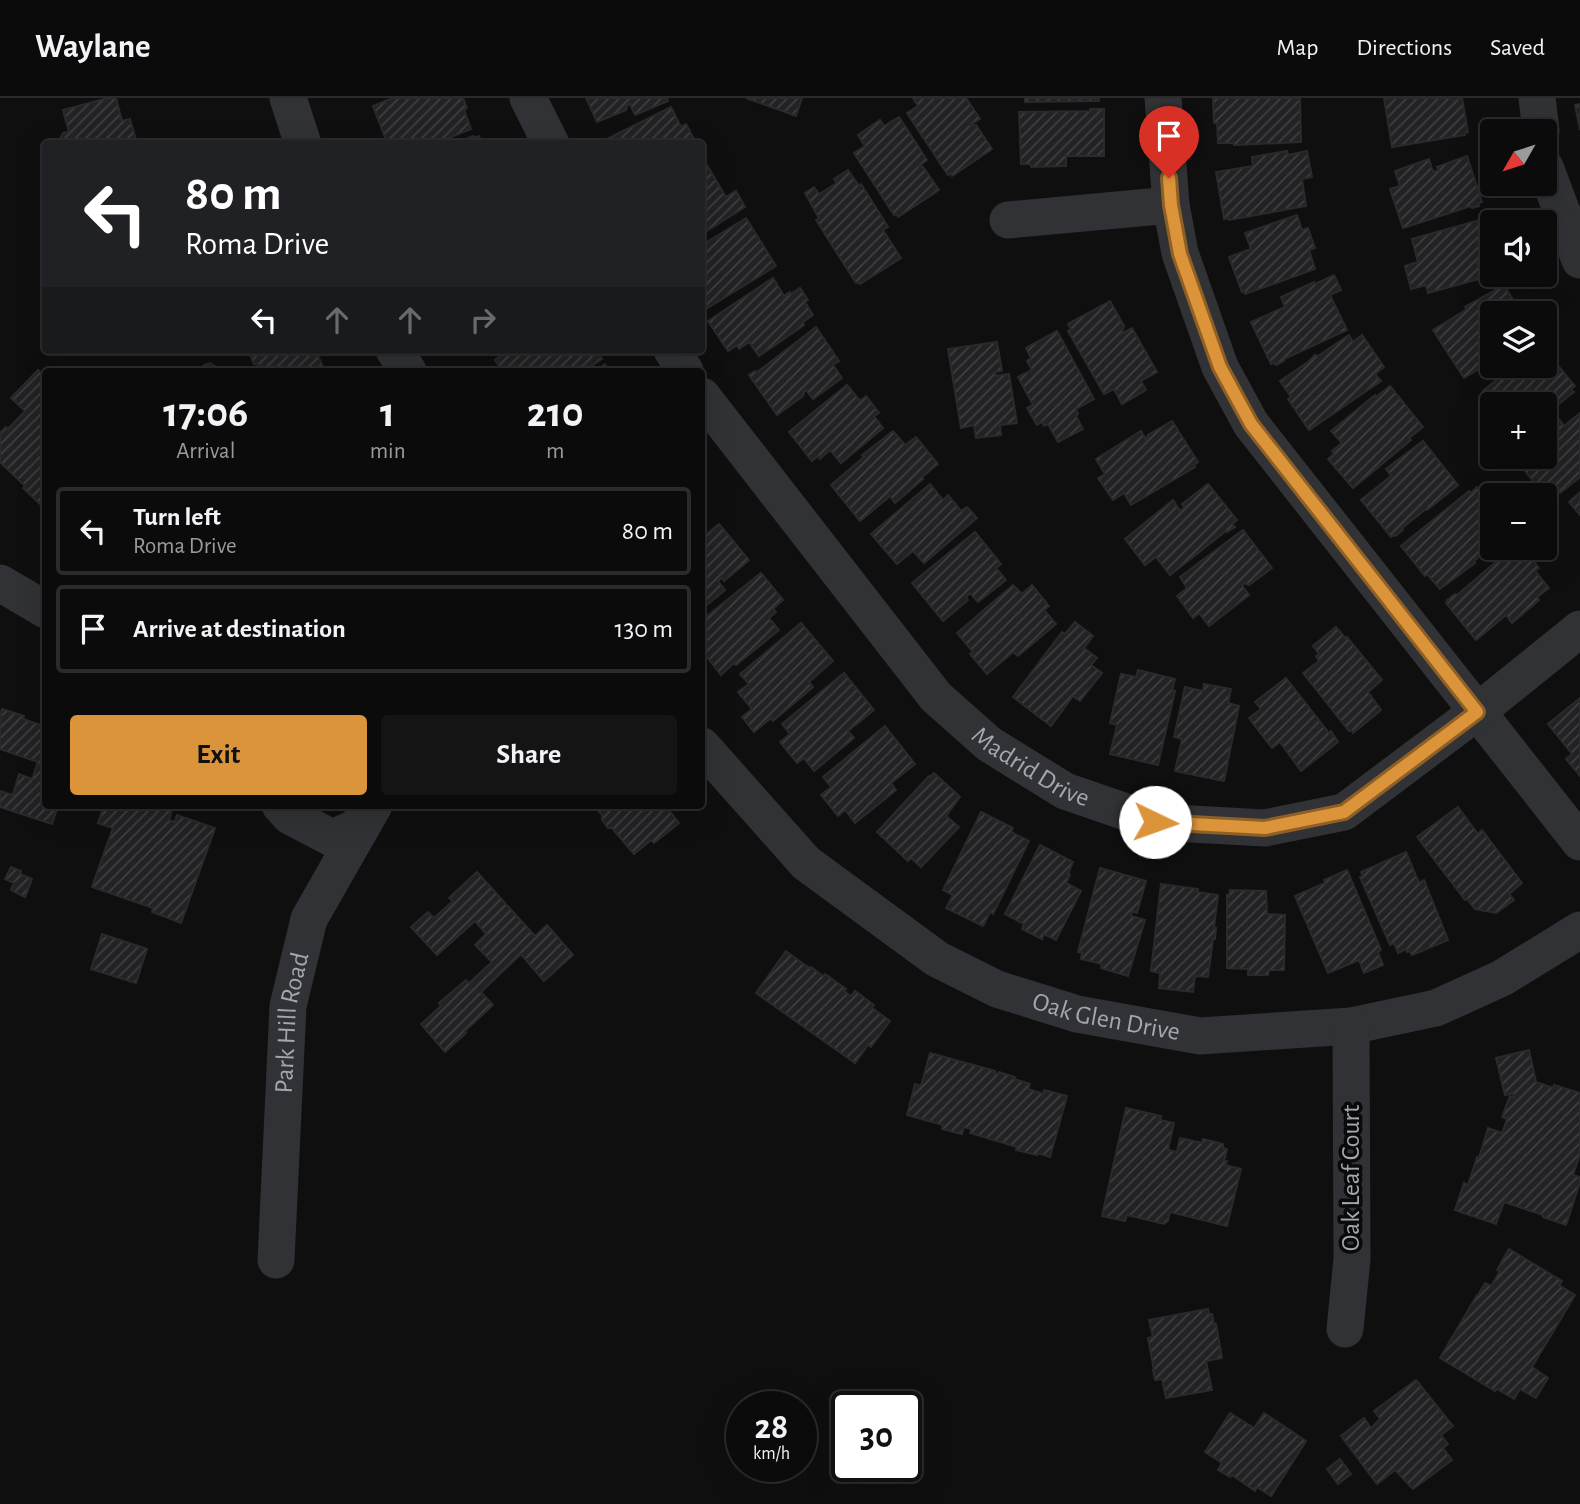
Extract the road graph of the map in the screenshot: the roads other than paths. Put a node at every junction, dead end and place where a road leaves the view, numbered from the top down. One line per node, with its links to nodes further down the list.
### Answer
1 (288, 98): 6 (street)
2 (528, 98): 7 (street)
3 (1163, 98): 9 (street)
4 (1537, 98): 5 (street)
5 (1540, 119)
6 (302, 140)
7 (549, 140)
8 (1556, 196): 11 (street)
9 (1171, 205): 10 (street); 16 (street)
10 (1008, 220)
11 (1580, 260)
12 (705, 400): 16 (street, Madrid Drive)
13 (0, 583): 14 (street)
14 (42, 607)
15 (1580, 629): 16 (street, Madrid Drive)
16 (1477, 712): 20 (street)
17 (705, 749): 22 (street, Oak Glen Drive)
18 (284, 809): 19 (street, Park Hill Road)
19 (358, 818): 23 (street, Park Hill Road)
20 (1580, 842)
21 (1580, 930): 22 (street, Oak Glen Drive)
22 (1351, 1026): 24 (street, Oak Leaf Court)
23 (276, 1260)
24 (1345, 1329)

